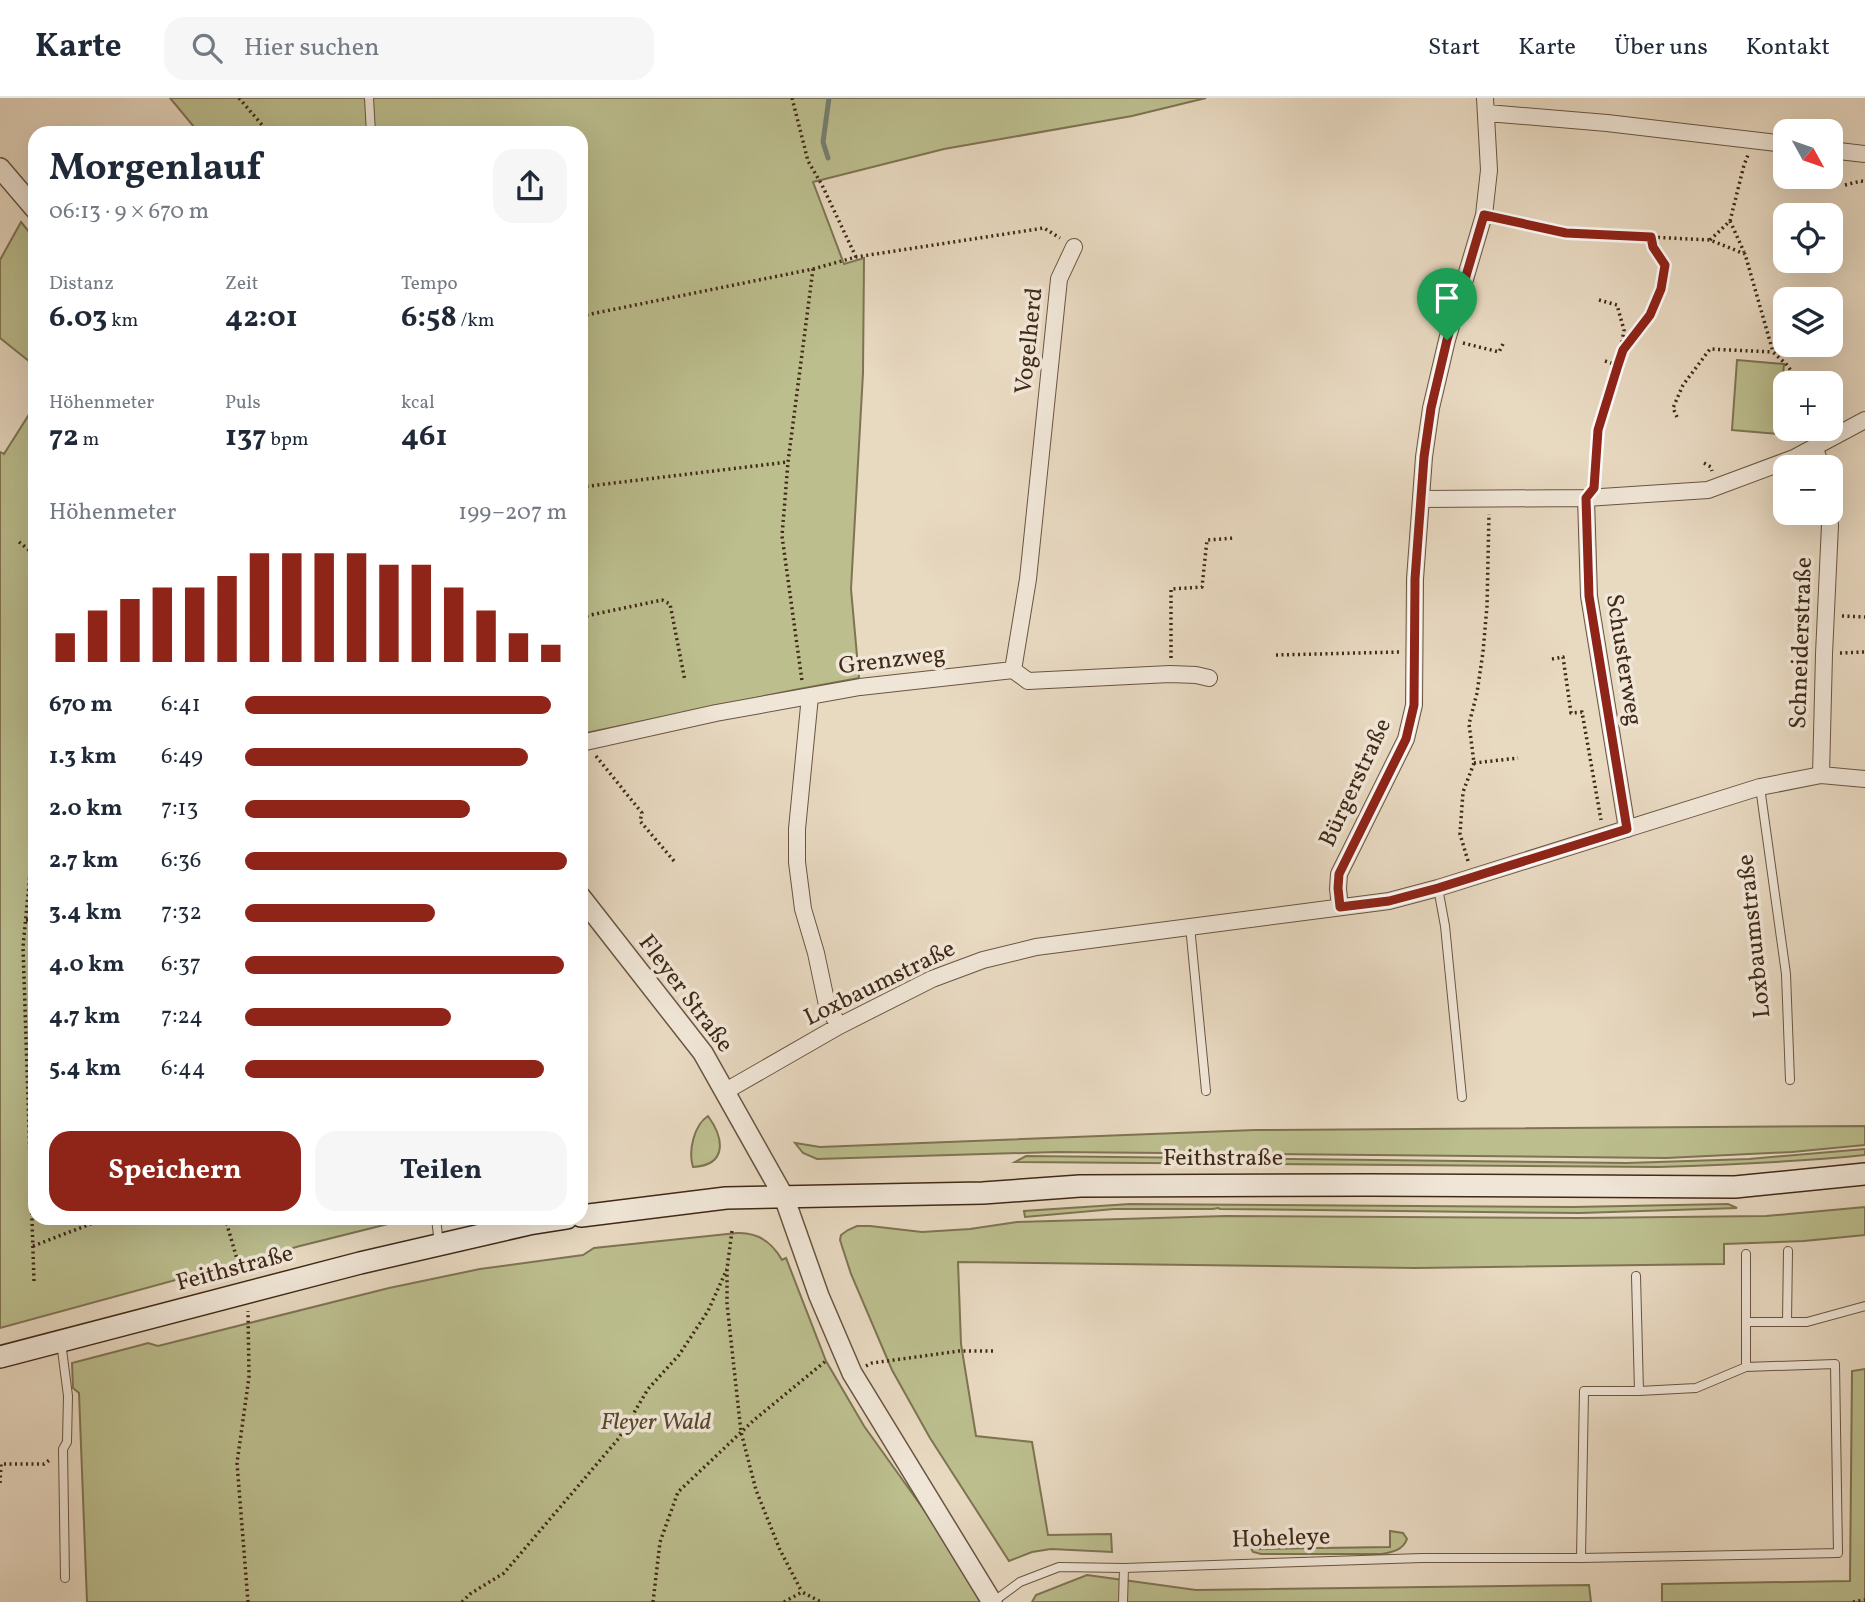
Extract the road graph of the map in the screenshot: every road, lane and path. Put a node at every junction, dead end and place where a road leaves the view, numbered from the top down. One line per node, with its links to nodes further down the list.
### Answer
1 (239, 98): 5 (path)
2 (369, 98): 6 (lane)
3 (792, 98): 21 (path)
4 (1486, 106): 7 (street); 15 (street, Bürgerstraße)
5 (263, 126)
6 (371, 126)
7 (1755, 140): 8 (street); 16 (path)
8 (1773, 142)
9 (1843, 151): 10 (street)
10 (1865, 154)
11 (0, 168): 14 (street)
12 (1865, 182): 13 (path)
13 (1845, 185)
14 (28, 201)
15 (1484, 215): 17 (path); 25 (street, Bürgerstraße)
16 (1730, 221): 18 (path); 20 (path)
17 (1651, 237): 18 (path); 30 (path)
18 (1710, 240): 20 (path)
19 (1074, 247): 21 (path); 53 (street, Vogelherd)
20 (1745, 254): 27 (path)
21 (856, 257): 22 (path)
22 (813, 269): 24 (path); 36 (path)
23 (1599, 300): 30 (path)
24 (588, 315)
25 (1447, 340): 26 (path); 39 (street, Bürgerstraße)
26 (1504, 342)
27 (1773, 352): 32 (path)
28 (1778, 357): 31 (path)
29 (1605, 361): 30 (path)
30 (1618, 365): 38 (path)
31 (1791, 371)
32 (1677, 417)
33 (1865, 420): 34 (street)
34 (1815, 448): 35 (street); 38 (street)
35 (1817, 455)
36 (788, 462): 37 (path); 57 (path)
37 (588, 486)
38 (1586, 498): 40 (street); 65 (street, Schusterweg)
39 (1422, 499): 40 (street); 48 (street, Bürgerstraße)
40 (1488, 499): 61 (path)
41 (1829, 525): 45 (street, Schneiderstraße)
42 (1235, 538): 54 (path)
43 (19, 542): 44 (path)
44 (28, 549)
45 (1826, 615): 47 (path); 50 (street, Schneiderstraße)
46 (588, 616): 56 (path)
47 (1865, 617)
48 (1415, 651): 51 (path); 72 (street, Bürgerstraße)
49 (1865, 652): 50 (path)
50 (1824, 654): 62 (street, Schneiderstraße)
51 (1276, 655)
52 (1552, 659): 66 (path)
53 (1013, 670): 54 (street, Grenzweg); 57 (street, Grenzweg)
54 (1170, 674): 55 (street, Grenzweg)
55 (1209, 678)
56 (685, 681)
57 (807, 696): 58 (street, Grenzweg); 75 (street)
58 (588, 742)
59 (588, 749): 67 (path)
60 (1518, 758): 61 (path)
61 (1474, 763): 68 (path)
62 (1821, 775): 63 (street, Loxbaumstraße); 64 (street, Loxbaumstraße)
63 (1865, 779)
64 (1760, 787): 65 (street, Loxbaumstraße); 76 (lane, Loxbaumstraße)
65 (1627, 829): 66 (street, Loxbaumstraße)
66 (1603, 836): 68 (street, Loxbaumstraße)
67 (674, 862)
68 (1473, 877): 69 (street, Loxbaumstraße)
69 (1438, 888): 72 (street, Loxbaumstraße); 79 (lane)
70 (28, 898): 73 (path)
71 (588, 906): 78 (street, Fleyer Straße)
72 (1340, 907): 74 (street, Loxbaumstraße)
73 (26, 920): 80 (path)
74 (1190, 926): 75 (street, Loxbaumstraße); 77 (lane)
75 (839, 1027): 78 (street, Loxbaumstraße)
76 (1790, 1080)
77 (1206, 1091)
78 (724, 1092): 82 (street, Fleyer Straße)
79 (1462, 1097)
80 (28, 1113)
81 (1865, 1174): 82 (main road, Feithstraße)
82 (784, 1197): 83 (main road, Feithstraße); 102 (street, Hoheleye)
83 (588, 1215)
84 (31, 1225): 91 (path)
85 (88, 1225): 91 (path)
86 (227, 1225): 97 (path)
87 (437, 1225): 90 (lane)
88 (525, 1225): 90 (main road, Feithstraße)
89 (732, 1231): 94 (path)
90 (439, 1245): 97 (main road, Feithstraße)
91 (32, 1246): 96 (path)
92 (1788, 1251): 100 (lane)
93 (1746, 1254): 99 (lane)
94 (727, 1269): 108 (path); 117 (path)
95 (1636, 1276): 107 (lane)
96 (34, 1282)
97 (247, 1293): 101 (main road, Feithstraße); 116 (path)
98 (1865, 1306): 100 (lane)
99 (1746, 1322): 100 (lane); 105 (lane)
100 (1787, 1322)
101 (61, 1342): 104 (main road, Feithstraße); 109 (lane)
102 (840, 1348): 106 (street, Hoheleye); 108 (path)
103 (993, 1351): 106 (path)
104 (0, 1357)
105 (1746, 1367): 107 (lane); 111 (lane, Hoheleye)
106 (852, 1373): 121 (street, Hoheleye)
107 (1639, 1391): 111 (lane)
108 (741, 1432): 114 (path); 118 (path)
109 (63, 1449): 110 (path); 113 (lane)
110 (0, 1483)
111 (1581, 1558): 112 (lane, Hoheleye)
112 (1124, 1568): 121 (lane, Hoheleye); 122 (lane)
113 (65, 1578)
114 (802, 1592): 119 (path); 120 (path)
115 (1865, 1600): 123 (path)
116 (248, 1602)
117 (462, 1602)
118 (653, 1602)
119 (784, 1602)
120 (821, 1602)
121 (993, 1602)
122 (1123, 1602)
123 (1853, 1602)

